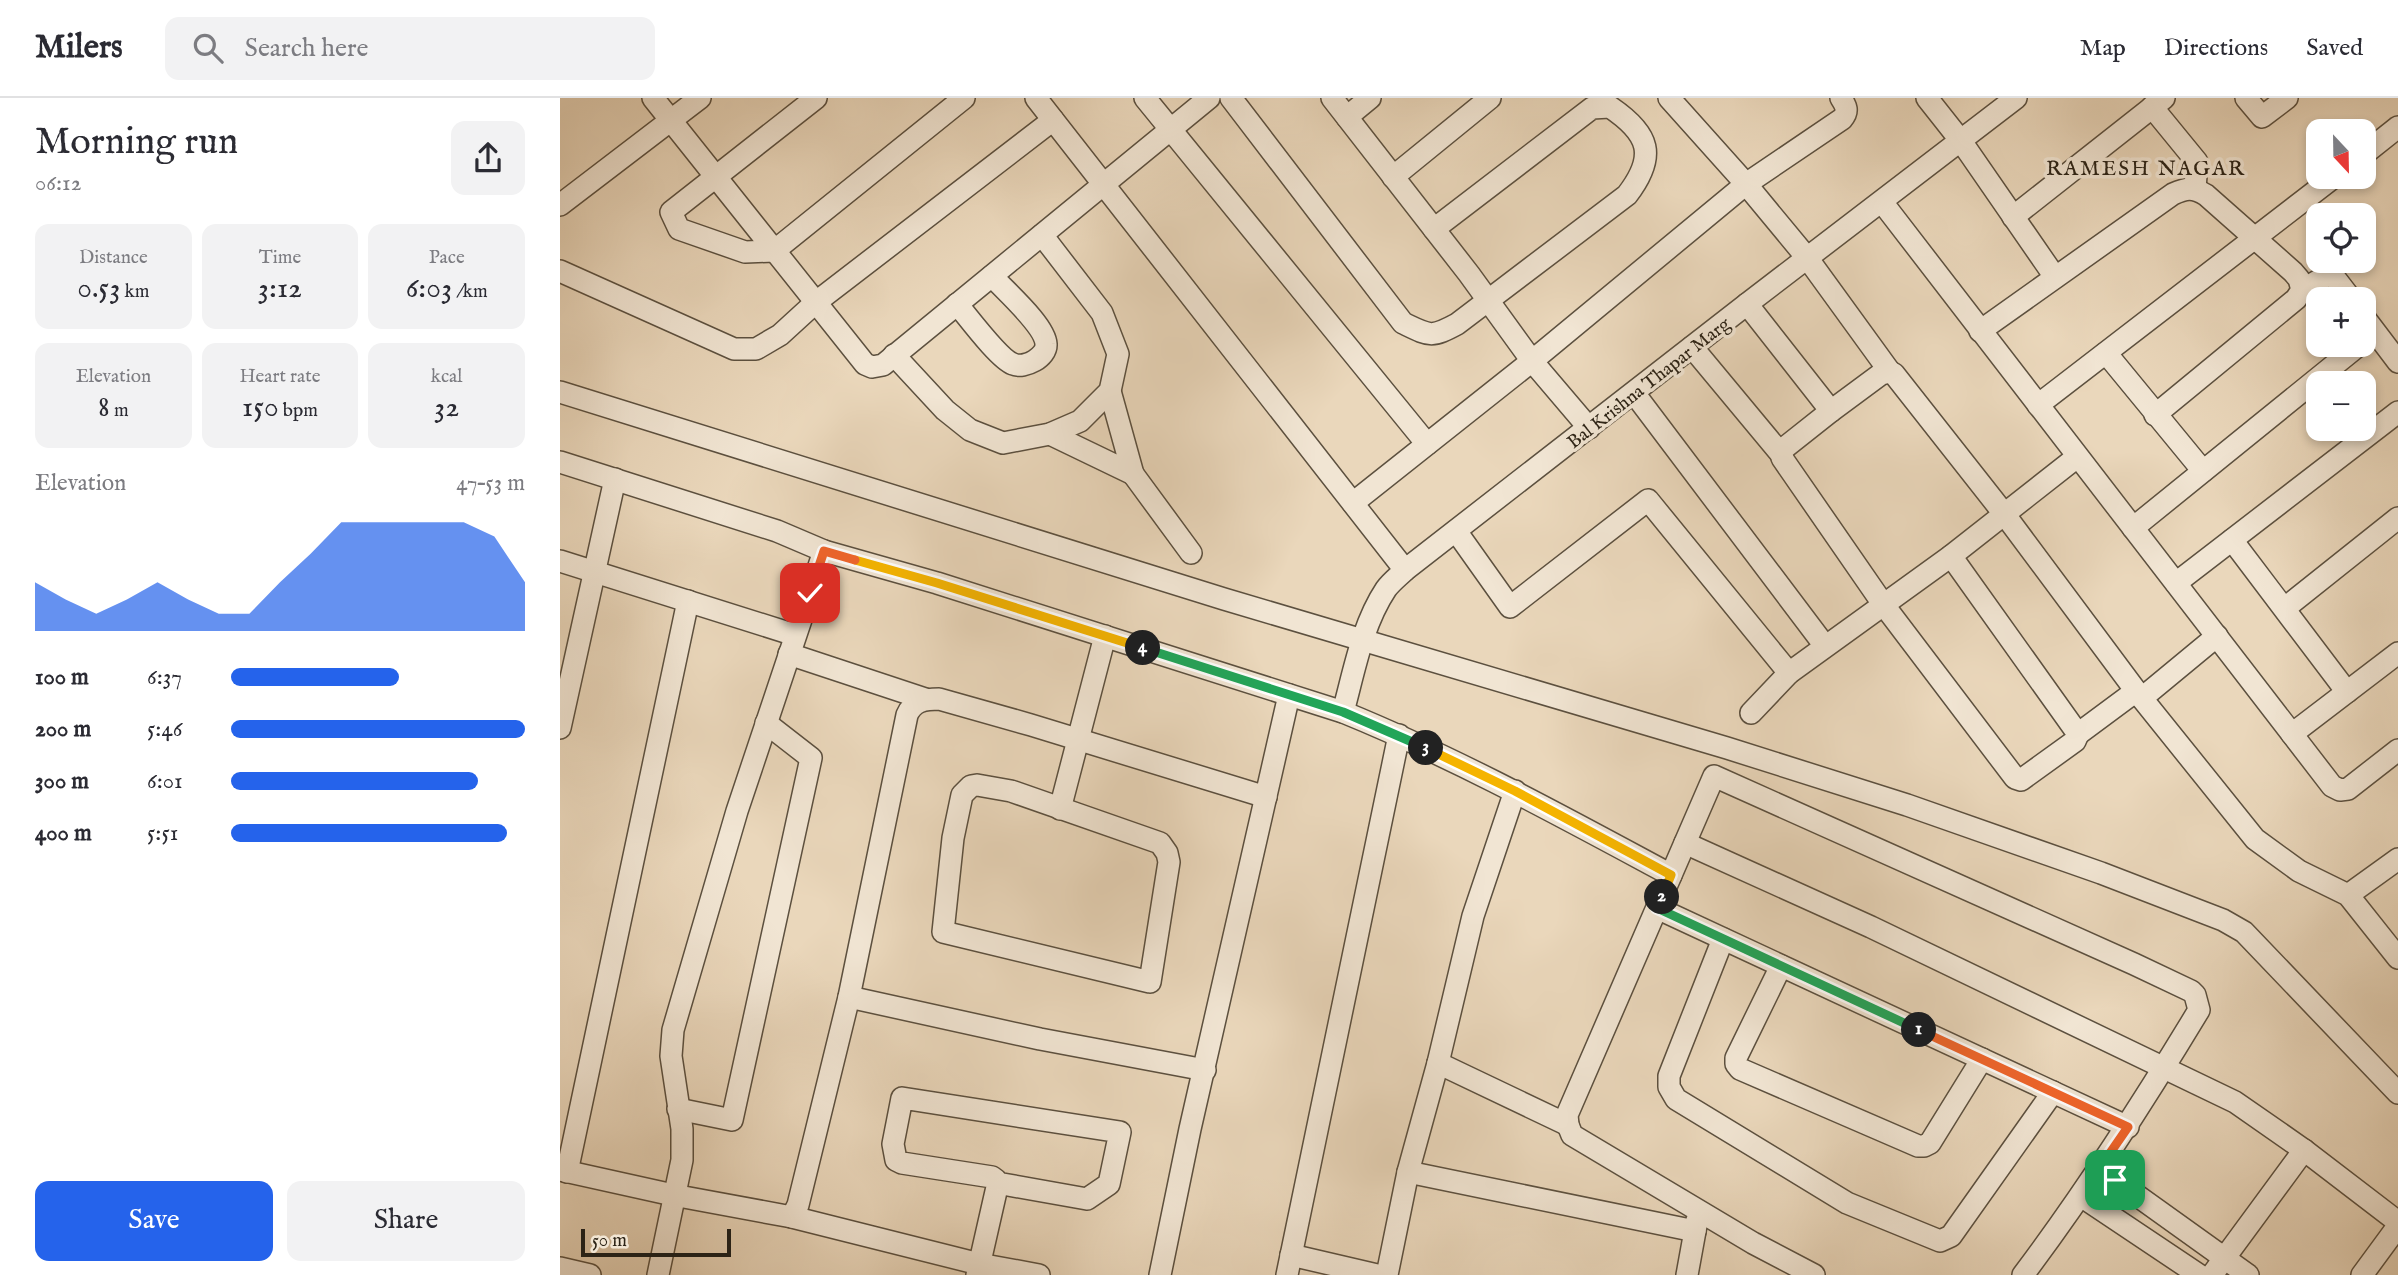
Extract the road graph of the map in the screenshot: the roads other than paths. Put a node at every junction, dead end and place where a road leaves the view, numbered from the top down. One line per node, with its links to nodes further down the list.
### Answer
1 (653, 98): 21 (street)
2 (700, 98): 21 (street)
3 (816, 98): 26 (street)
4 (964, 98): 38 (street)
5 (1036, 98): 20 (street)
6 (1145, 98): 23 (street)
7 (1209, 98): 23 (street)
8 (1231, 98): 47 (street)
9 (1332, 98): 19 (street)
10 (1370, 98): 19 (street)
11 (1490, 98): 27 (street)
12 (1669, 98): 29 (street)
13 (1841, 98): 29 (street)
14 (1927, 98): 24 (street)
15 (2016, 98): 24 (street, Bal Krishna Thapar Marg)
16 (2246, 98): 17 (street)
17 (2287, 98)
18 (2158, 103): 30 (street); 34 (street)
19 (1347, 117): 27 (street)
20 (1053, 120): 28 (street); 48 (street)
21 (671, 121): 26 (street); 33 (street)
22 (2398, 127): 25 (street)
23 (1170, 130): 28 (street); 69 (street)
24 (1961, 141): 32 (street, Bal Krishna Thapar Marg); 34 (street)
25 (2376, 144)
26 (715, 177): 38 (street); 38 (street)
27 (1394, 177): 35 (street)
28 (1103, 184): 36 (street); 76 (street)
29 (1746, 184): 39 (street); 57 (street)
30 (2195, 189): 37 (street); 42 (street)
31 (2319, 189): 37 (street)
32 (1882, 202): 39 (street, Bal Krishna Thapar Marg); 51 (street)
33 (560, 205)
34 (2013, 217): 42 (street)
35 (1434, 229): 47 (street); 47 (street)
36 (1041, 235): 41 (street); 60 (street)
37 (2256, 238): 46 (street); 54 (street)
38 (774, 251): 48 (street)
39 (1808, 259): 50 (street, Bal Krishna Thapar Marg); 59 (street)
40 (560, 271): 48 (street)
41 (992, 276): 49 (street); 49 (street)
42 (2054, 277): 51 (street)
43 (2307, 287): 44 (street)
44 (2342, 287)
45 (2306, 288): 46 (street)
46 (2302, 290): 66 (street)
47 (1488, 300): 57 (street)
48 (815, 303): 55 (street)
49 (957, 304): 55 (street)
50 (1747, 304): 53 (street, Bal Krishna Thapar Marg); 64 (street)
51 (1980, 331): 63 (street)
52 (2376, 343): 58 (street)
53 (1692, 347): 62 (street, Bal Krishna Thapar Marg); 70 (street)
54 (2106, 353): 63 (street); 66 (street)
55 (894, 355): 68 (street)
56 (2337, 357): 73 (street)
57 (1532, 361): 67 (street); 69 (street)
58 (2398, 362)
59 (1890, 372): 64 (street); 77 (street)
60 (1110, 391): 68 (street); 74 (street)
61 (560, 392): 94 (street)
62 (1634, 393): 67 (street, Bal Krishna Thapar Marg); 96 (street)
63 (2038, 405): 71 (street)
64 (1831, 411): 70 (street)
65 (2398, 412): 81 (street)
66 (2155, 415): 73 (street)
67 (1589, 428): 80 (street, Bal Krishna Thapar Marg)
68 (1050, 433): 74 (street)
69 (1427, 444): 76 (street)
70 (1781, 454): 90 (street)
71 (2077, 457): 77 (street); 79 (street)
72 (560, 462): 75 (street)
73 (2203, 471): 79 (street)
74 (1133, 474): 83 (street)
75 (615, 479): 82 (street); 87 (street)
76 (1353, 503): 86 (street)
77 (2005, 515): 84 (street); 100 (street)
78 (2398, 518): 91 (street)
79 (2133, 528): 88 (street)
80 (1456, 531): 86 (street, Bal Krishna Thapar Marg); 98 (street)
81 (2232, 540): 88 (street); 91 (street)
82 (824, 551): 92 (street); 95 (street)
83 (1191, 553)
84 (1951, 555): 90 (street); 107 (street)
85 (560, 561): 87 (street)
86 (1405, 570): 94 (street, Bal Krishna Thapar Marg)
87 (594, 572): 89 (street); 106 (street)
88 (2176, 583): 93 (street)
89 (688, 601): 95 (street); 135 (street)
90 (1883, 604): 96 (street); 107 (street)
91 (2285, 608): 99 (street)
92 (1105, 636): 101 (street); 110 (street)
93 (2217, 636): 100 (street); 108 (street)
94 (1362, 641): 103 (street, Bal Krishna Thapar Marg); 129 (street)
95 (792, 645): 102 (street); 105 (street)
96 (1825, 646): 98 (street)
97 (2398, 653): 99 (street)
98 (1789, 673): 104 (street)
99 (2347, 692): 108 (street)
100 (2139, 694): 107 (street); 118 (street)
101 (1289, 695): 103 (street); 113 (street)
102 (925, 699): 110 (street); 123 (street)
103 (1343, 712): 109 (street)
104 (1751, 713)
105 (766, 723): 130 (street); 130 (street)
106 (560, 728)
107 (2078, 734)
108 (2292, 734): 111 (street)
109 (1399, 735): 112 (street); 143 (street)
110 (1078, 740): 113 (street); 114 (street)
111 (2398, 750)
112 (1515, 791): 117 (street); 125 (street)
113 (1266, 797): 127 (street)
114 (1060, 808): 114 (street)
115 (1685, 843): 117 (street); 126 (street); 126 (street)
116 (2398, 859): 118 (street)
117 (1671, 875): 119 (street)
118 (2348, 895): 121 (street)
119 (1657, 908): 120 (street); 131 (street)
120 (1723, 939): 122 (street); 128 (street)
121 (2398, 957)
122 (1781, 966): 124 (street); 124 (street)
123 (849, 997): 127 (street); 140 (street)
124 (1982, 1059): 128 (street)
125 (1438, 1063): 131 (street); 136 (street)
126 (2164, 1067): 132 (street); 133 (street)
127 (1205, 1070): 150 (street)
128 (2053, 1092): 132 (street)
129 (2398, 1093)
130 (678, 1109): 138 (street)
131 (1568, 1125): 141 (street)
132 (2128, 1127): 134 (street)
133 (2304, 1150): 142 (street); 144 (street)
134 (2099, 1169): 139 (street); 144 (street)
135 (564, 1171): 138 (street)
136 (1408, 1172): 141 (street); 152 (street)
137 (997, 1183): 137 (street); 146 (street)
138 (673, 1195): 140 (street); 148 (street)
139 (2081, 1196): 155 (street); 156 (street)
140 (792, 1217): 146 (street)
141 (1697, 1221): 153 (street); 154 (street)
142 (2398, 1224): 158 (street)
143 (1289, 1265): 151 (street)
144 (2218, 1267): 157 (street)
145 (560, 1268): 147 (street)
146 (978, 1269): 149 (street)
147 (590, 1275)
148 (658, 1275)
149 (1039, 1275)
150 (1160, 1275)
151 (1377, 1275)
152 (1387, 1275)
153 (1687, 1275)
154 (1814, 1275)
155 (2023, 1275)
156 (2199, 1275)
157 (2248, 1275)
158 (2362, 1275)

